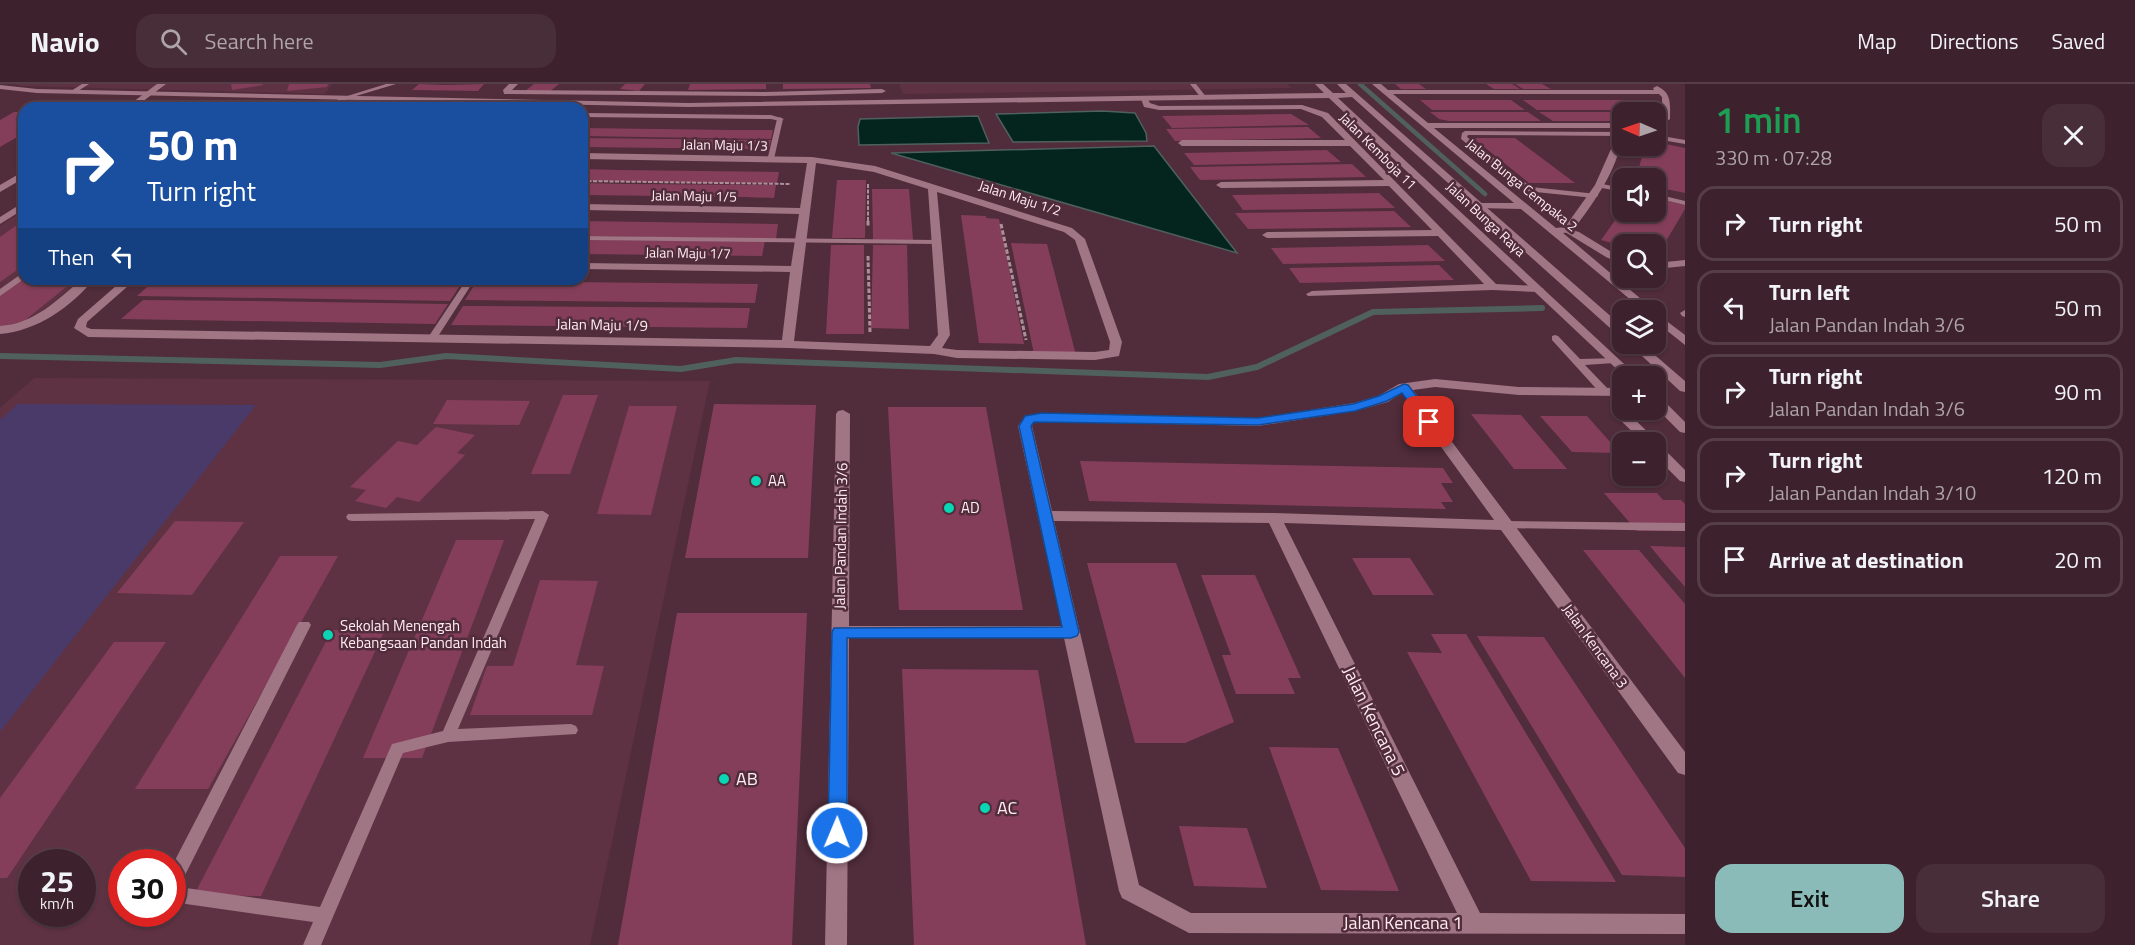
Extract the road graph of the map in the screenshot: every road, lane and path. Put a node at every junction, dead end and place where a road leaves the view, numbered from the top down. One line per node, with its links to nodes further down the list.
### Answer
1 (86, 84): 16 (lane)
2 (162, 84): 22 (street)
3 (393, 84): 26 (lane)
4 (514, 84): 21 (street)
5 (571, 84): 21 (street)
6 (660, 84): 23 (street)
7 (1193, 84): 28 (lane)
8 (1319, 84): 25 (street, Jalan Bunga Raya)
9 (1341, 84): 24 (street, Jalan Bunga Raya)
10 (1376, 84): 17 (street, Jalan Bunga Cempaka 2)
11 (1470, 84): 18 (street)
12 (1559, 84): 19 (street)
13 (1649, 84): 20 (street)
14 (0, 87): 16 (street)
15 (881, 88): 23 (street); 33 (street)
16 (73, 92): 22 (street)
17 (1385, 92): 18 (street); 37 (street, Jalan Bunga Cempaka 2)
18 (1482, 92): 19 (street)
19 (1572, 92): 20 (street)
20 (1663, 92): 32 (street)
21 (559, 93): 23 (street)
22 (152, 94): 26 (street); 29 (street)
23 (650, 94)
24 (1354, 95): 25 (street); 61 (street, Jalan Bunga Raya)
25 (1331, 96): 28 (street); 85 (street, Jalan Bunga Raya)
26 (344, 98): 30 (street); 31 (street)
27 (1143, 98): 28 (street); 33 (street); 43 (street, Jalan Kemboja 11)
28 (1204, 98)
29 (139, 102)
30 (340, 102)
31 (459, 102)
32 (1666, 102)
33 (884, 104): 34 (street)
34 (588, 105)
35 (588, 115): 36 (street)
36 (780, 119): 46 (lane)
37 (1426, 125): 38 (street); 62 (street, Jalan Bunga Cempaka 2)
38 (1612, 129)
39 (1612, 129): 58 (lane)
40 (1666, 139): 41 (lane)
41 (1685, 142)
42 (1182, 143): 43 (street)
43 (1352, 143): 51 (street, Jalan Kemboja 11)
44 (1612, 154): 54 (street)
45 (588, 156): 46 (street, Jalan Maju 1/3)
46 (770, 159): 47 (street, Jalan Maju 1/3)
47 (812, 160): 48 (street, Jalan Maju 1/3); 52 (street)
48 (868, 168): 55 (street, Jalan Maju 1/2)
49 (18, 178): 57 (street)
50 (588, 181): 52 (path)
51 (1391, 183): 53 (street); 70 (street, Jalan Kemboja 11)
52 (808, 184): 66 (street)
53 (1221, 185)
54 (1600, 185): 56 (lane); 58 (street)
55 (932, 186): 64 (street, Jalan Maju 1/2); 74 (street)
56 (1612, 188)
57 (0, 189)
58 (1594, 196): 68 (street)
59 (1666, 198): 60 (lane)
60 (1685, 202)
61 (1480, 206): 62 (street); 89 (street, Jalan Bunga Raya)
62 (1524, 206): 69 (street, Jalan Bunga Cempaka 2)
63 (588, 207): 66 (street, Jalan Maju 1/5)
64 (998, 207): 97 (street, Jalan Maju 1/2); 99 (path)
65 (18, 209): 67 (street)
66 (805, 211): 73 (street)
67 (0, 221)
68 (1568, 230): 69 (street); 75 (lane)
69 (1554, 231): 88 (street, Jalan Bunga Cempaka 2)
70 (1440, 233): 71 (street); 84 (street, Jalan Kemboja 11)
71 (1266, 235)
72 (588, 238): 73 (lane)
73 (798, 241): 74 (lane); 79 (street)
74 (936, 242): 96 (street)
75 (1612, 257)
76 (1685, 263): 77 (lane)
77 (1666, 265)
78 (588, 266): 79 (street, Jalan Maju 1/7)
79 (794, 269): 95 (street)
80 (18, 280): 86 (lane)
81 (82, 285): 91 (street)
82 (125, 285): 93 (street, Jalan Maju 1/9)
83 (467, 285): 93 (lane)
84 (1498, 287): 85 (street); 87 (street)
85 (1533, 288): 100 (street, Jalan Bunga Raya)
86 (0, 293)
87 (1312, 294)
88 (1637, 300)
89 (1612, 323)
90 (1666, 325): 94 (street)
91 (0, 330)
92 (1555, 338): 101 (lane)
93 (432, 339): 95 (street, Jalan Maju 1/9)
94 (1685, 341)
95 (788, 344): 96 (street, Jalan Maju 1/9)
96 (934, 350): 99 (street, Jalan Maju 1/9)
97 (1114, 353): 99 (street, Jalan Maju 1/9)
98 (1646, 354): 104 (street)
99 (1029, 355)
100 (1614, 360): 101 (lane); 102 (street, Jalan Bunga Raya)
101 (1578, 362): 105 (lane)
102 (1620, 366)
103 (1404, 387): 105 (street); 114 (street); 117 (street, Jalan Kencana 3)
104 (1685, 388)
105 (1605, 392): 106 (street)
106 (1612, 392)
107 (1666, 411): 110 (street)
108 (843, 414): 120 (street, Jalan Pandan Indah 3/6)
109 (1627, 420): 111 (street)
110 (1685, 429)
111 (1640, 432)
112 (1666, 459): 113 (street)
113 (1685, 478)
114 (1045, 516): 116 (street); 121 (street)
115 (352, 517): 123 (lane)
116 (1275, 518): 117 (street); 128 (street, Jalan Kencana 5)
117 (1506, 525): 118 (lane); 124 (street, Jalan Kencana 3)
118 (1685, 527)
119 (304, 625): 125 (lane)
120 (840, 632): 121 (street); 131 (street, Jalan Pandan Indah 3/6)
121 (1071, 632): 128 (street, Jalan Kencana 1)
122 (571, 730): 123 (lane)
123 (448, 736): 127 (lane)
124 (1685, 767)
125 (186, 857)
126 (186, 896): 127 (lane)
127 (325, 916): 130 (lane)
128 (1473, 923): 129 (street, Jalan Kencana 1)
129 (1685, 924)
130 (312, 945)
131 (836, 945)

